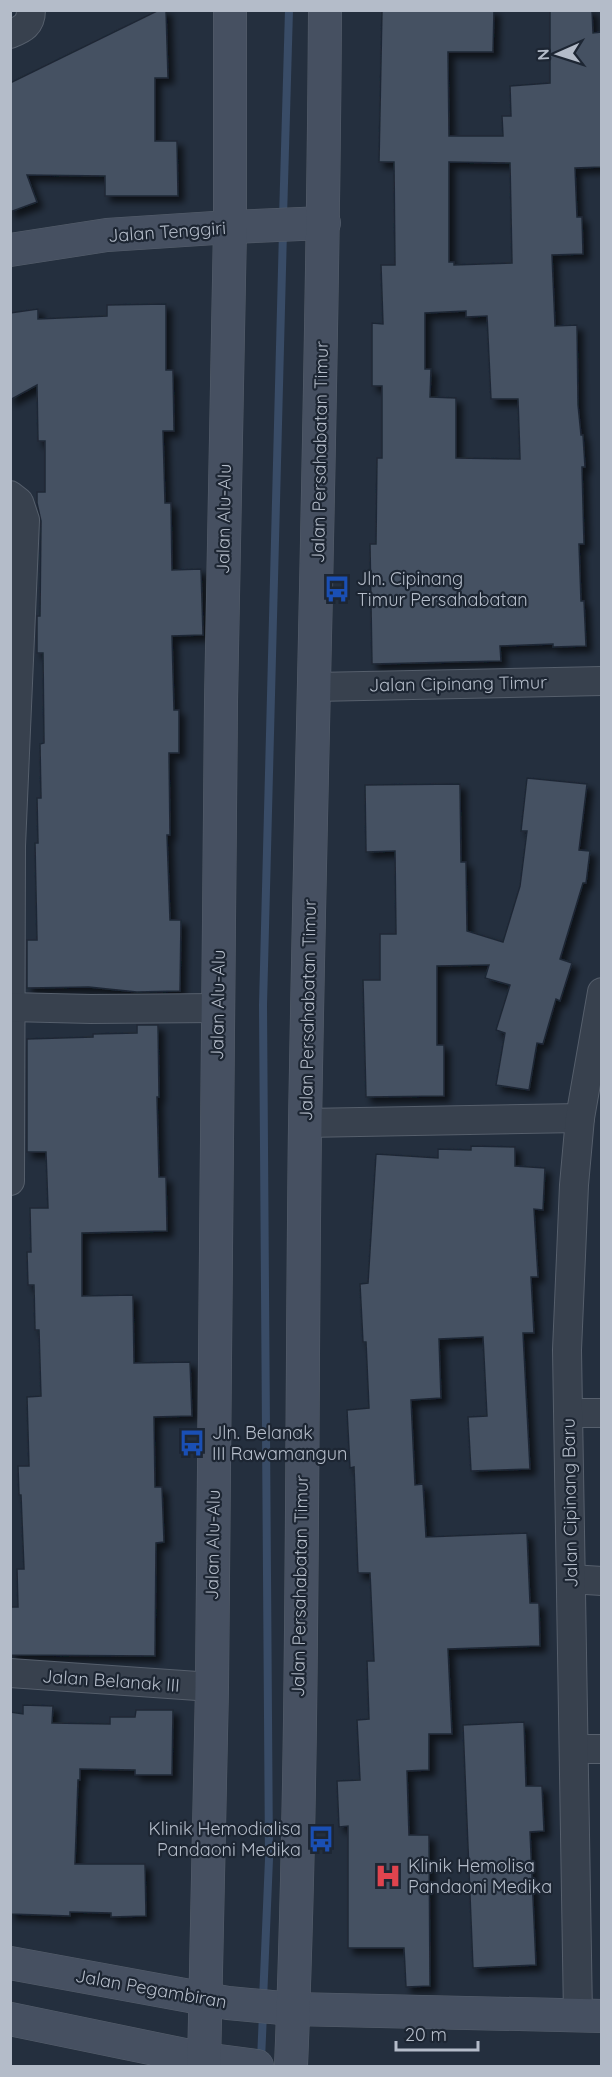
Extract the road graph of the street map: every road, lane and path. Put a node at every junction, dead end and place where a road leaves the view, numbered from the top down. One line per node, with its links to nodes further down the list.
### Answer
1 (31, 10): 4 (street)
2 (230, 10): 6 (street, Jalan Alu-Alu)
3 (326, 10): 5 (street, Jalan Persahabatan Timur)
4 (10, 34)
5 (315, 224): 6 (street, Jalan Tenggiri); 10 (street, Jalan Persahabatan Timur)
6 (243, 226): 7 (street, Jalan Tenggiri); 13 (street, Jalan Alu-Alu)
7 (10, 250)
8 (10, 495): 12 (street)
9 (602, 681): 10 (street, Jalan Cipinang Timur)
10 (315, 687): 15 (street, Jalan Persahabatan Timur)
11 (602, 992): 14 (street, Jalan Cipinang Baru)
12 (11, 1007): 13 (street); 16 (street)
13 (218, 1008): 23 (street, Jalan Alu-Alu)
14 (580, 1118): 15 (street); 18 (street, Jalan Cipinang Baru)
15 (305, 1123): 27 (street, Jalan Persahabatan Timur)
16 (11, 1168): 17 (street)
17 (10, 1181)
18 (569, 1413): 19 (street); 20 (street, Jalan Cipinang Baru)
19 (602, 1413)
20 (571, 1579): 21 (street); 24 (street, Jalan Cipinang Baru)
21 (602, 1581)
22 (10, 1673): 23 (street, Jalan Belanak III)
23 (212, 1687): 26 (street, Jalan Alu-Alu)
24 (588, 1749): 28 (street, Jalan Cipinang Baru)
25 (10, 1963): 26 (street, Jalan Pegambiran)
26 (217, 2001): 27 (street, Jalan Pegambiran); 30 (street, Jalan Alu-Alu)
27 (283, 2008): 28 (street, Jalan Pegambiran); 32 (street, Jalan Persahabatan Timur)
28 (590, 2016)
29 (10, 2019): 30 (street)
30 (211, 2062): 31 (street)
31 (257, 2067)
32 (291, 2067)

